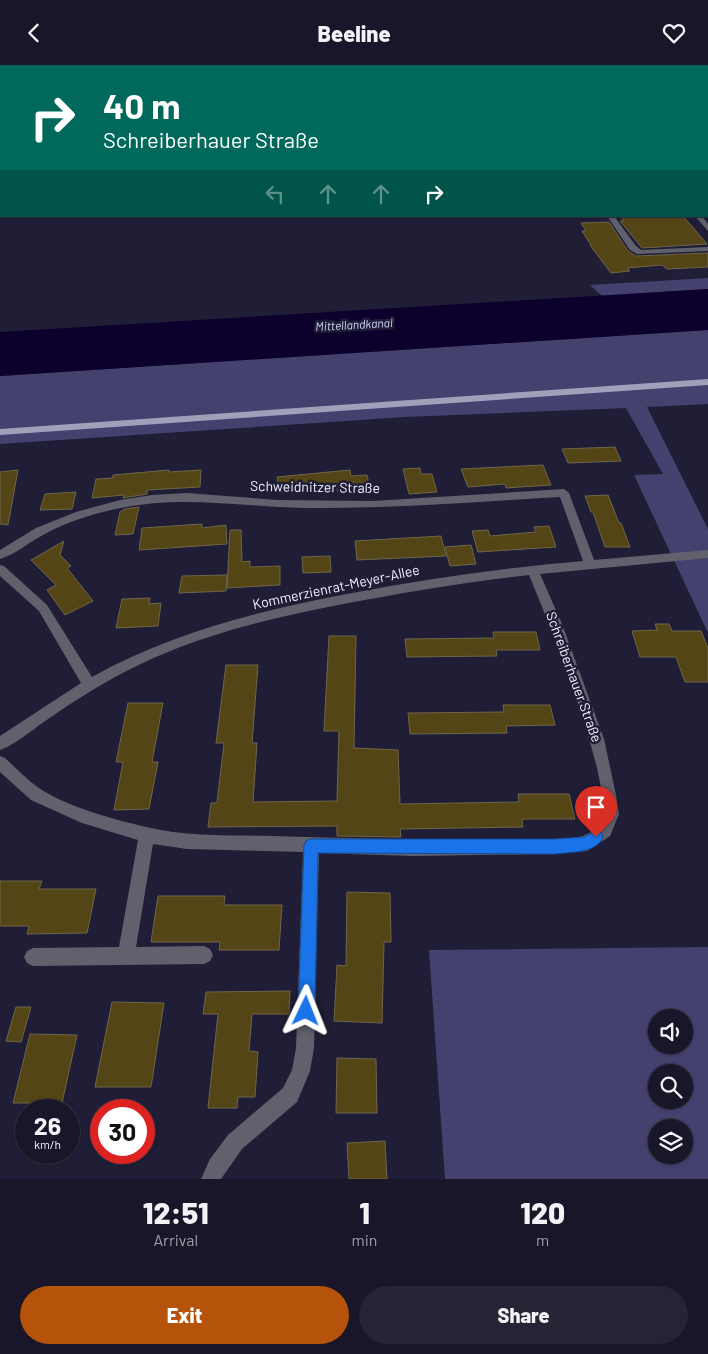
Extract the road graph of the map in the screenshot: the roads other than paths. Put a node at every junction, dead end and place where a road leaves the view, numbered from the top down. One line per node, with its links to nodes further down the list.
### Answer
1 (611, 217): 4 (street)
2 (699, 217): 3 (street)
3 (708, 229)
4 (708, 249)
5 (708, 382): 6 (main road)
6 (0, 432)
7 (708, 554): 9 (street, Kommerzienrat-Meyer-Allee)
8 (0, 555): 9 (street, Schweidnitzer Straße)
9 (590, 564): 11 (street, Kommerzienrat-Meyer-Allee)
10 (0, 569): 12 (street)
11 (533, 571): 12 (street, Kommerzienrat-Meyer-Allee); 16 (street, Schreiberhauer Straße)
12 (90, 686): 13 (street, Kommerzienrat-Meyer-Allee)
13 (0, 744)
14 (0, 763): 15 (street, Schreiberhauer Straße)
15 (146, 835): 16 (street, Schreiberhauer Straße); 17 (street)
16 (311, 846): 20 (street)
17 (126, 955): 18 (street); 19 (street)
18 (204, 955)
19 (33, 957)
20 (211, 1179)

